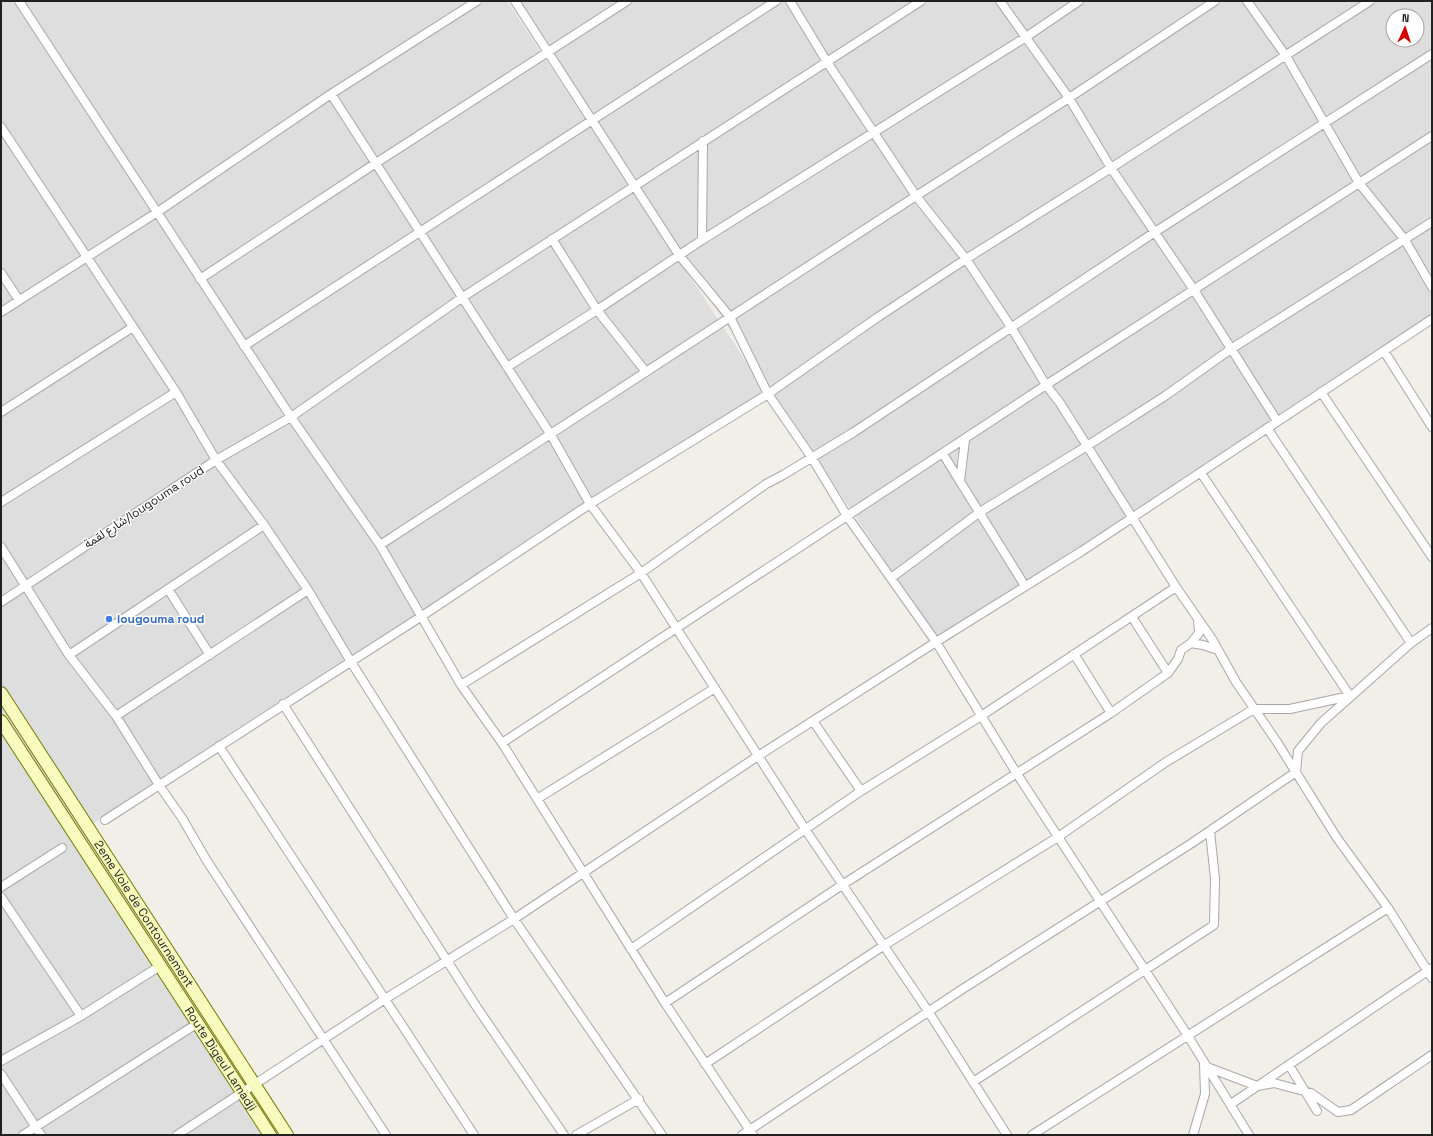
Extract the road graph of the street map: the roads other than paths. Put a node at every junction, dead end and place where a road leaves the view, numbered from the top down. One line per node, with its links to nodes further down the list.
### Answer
1 (19, 1): 31 (street)
2 (477, 1): 18 (street)
3 (515, 1): 14 (street)
4 (627, 1): 14 (street)
5 (776, 1): 20 (street)
6 (790, 1): 17 (street)
7 (921, 1): 17 (street, شارع لقمة/lougouma roud)
8 (1000, 1): 13 (street)
9 (1079, 1): 13 (street)
10 (1214, 1): 19 (street)
11 (1248, 1): 16 (street)
12 (1370, 1): 16 (street)
13 (1026, 37): 19 (street); 23 (street)
14 (547, 52): 20 (street); 26 (street)
15 (1432, 54): 21 (street)
16 (1286, 56): 21 (street); 27 (street)
17 (827, 62): 23 (street); 25 (street, شارع لقمة/lougouma roud)
18 (331, 94): 26 (street); 31 (street)
19 (1069, 98): 27 (street); 30 (street)
20 (593, 121): 29 (street); 34 (street)
21 (1326, 123): 28 (street); 33 (street)
22 (1, 127): 39 (street)
23 (873, 132): 30 (street); 36 (street)
24 (1432, 136): 28 (street)
25 (703, 141): 29 (street, شارع لقمة/lougouma roud); 36 (street)
26 (376, 163): 34 (street); 42 (street)
27 (1111, 168): 33 (street); 40 (street)
28 (1359, 183): 37 (street); 44 (street)
29 (633, 186): 35 (street, شارع لقمة/lougouma roud); 38 (street)
30 (916, 196): 40 (street); 49 (street)
31 (156, 213): 39 (street); 42 (street)
32 (1432, 222): 37 (street)
33 (1155, 232): 44 (street); 52 (street)
34 (421, 233): 45 (street); 53 (street)
35 (552, 239): 45 (street, شارع لقمة/lougouma roud); 47 (street)
36 (702, 240): 38 (street)
37 (1405, 240): 43 (street); 54 (street)
38 (679, 255): 47 (street); 49 (street)
39 (86, 257): 46 (street); 51 (street)
40 (966, 259): 52 (street); 61 (street)
41 (1, 273): 46 (street)
42 (200, 279): 53 (street)
43 (1432, 287)
44 (1194, 290): 54 (street); 58 (street)
45 (463, 297): 56 (street); 63 (street, شارع لقمة/lougouma roud)
46 (19, 300): 48 (street)
47 (597, 310): 56 (street); 57 (street)
48 (1, 312)
49 (730, 317): 57 (street); 61 (street)
50 (1432, 319): 55 (street)
51 (133, 327): 59 (street); 62 (street)
52 (1011, 327): 58 (street); 71 (street)
53 (244, 346): 63 (street)
54 (1231, 349): 64 (street); 69 (street)
55 (1384, 351): 60 (street); 66 (street)
56 (507, 367): 67 (street)
57 (646, 372): 67 (street)
58 (1046, 385): 68 (street); 69 (street)
59 (176, 392): 72 (street); 75 (street)
60 (1321, 392): 64 (street); 83 (street)
61 (768, 394): 71 (street); 76 (street)
62 (1, 412)
63 (291, 418): 72 (street, شارع لقمة/lougouma roud); 81 (street)
64 (1277, 421): 65 (street)
65 (1267, 428): 73 (street); 99 (street)
66 (1432, 428)
67 (551, 435): 76 (street); 81 (street)
68 (965, 440): 70 (street); 74 (street)
69 (1087, 446): 77 (street); 79 (street)
70 (943, 454): 74 (street); 78 (street)
71 (812, 458): 78 (street); 84 (street)
72 (216, 460): 80 (street); 86 (street, شارع لقمة/lougouma roud)
73 (1201, 472): 79 (street); 109 (street)
74 (960, 480): 77 (street)
75 (1, 502)
76 (590, 504): 84 (street); 92 (street)
77 (980, 512): 85 (street); 87 (street)
78 (847, 516): 85 (street); 96 (street)
79 (1133, 518): 87 (street); 88 (street)
80 (264, 525): 89 (street); 90 (street)
81 (380, 545): 92 (street)
82 (1, 547): 86 (street)
83 (1432, 557)
84 (641, 573): 96 (street); 106 (street)
85 (891, 578): 97 (street)
86 (25, 586): 91 (street, شارع لقمة/lougouma roud); 101 (street)
87 (1025, 586): 97 (street)
88 (1176, 587): 93 (street); 94 (street)
89 (168, 589): 101 (street); 103 (street)
90 (308, 590): 103 (street); 104 (street)
91 (1, 602)
92 (422, 616): 104 (street); 106 (street)
93 (1132, 617): 102 (street); 105 (street)
94 (1198, 618): 98 (street); 100 (street)
95 (1432, 628): 99 (street)
96 (675, 629): 107 (street); 117 (street)
97 (936, 642): 114 (street); 116 (street)
98 (1191, 644): 100 (street); 105 (street)
99 (1411, 644): 109 (street)
100 (1218, 650): 111 (street)
101 (69, 654): 113 (street)
102 (1074, 654): 112 (street); 114 (street)
103 (210, 655): 113 (street)
104 (351, 662): 110 (street); 136 (street)
105 (1168, 673): 112 (street)
106 (461, 685): 117 (street)
107 (715, 688): 119 (street); 124 (street)
108 (1, 693): 157 (main road, 2eme Voie de Contournement)
109 (1350, 696): 111 (street); 120 (street)
110 (283, 704): 118 (street); 139 (street)
111 (1254, 709): 120 (street); 128 (street)
112 (1111, 713): 121 (street)
113 (116, 716): 122 (street)
114 (981, 716): 121 (street); 123 (street)
115 (1, 721): 140 (main road, Route Digeul Lamadji)
116 (813, 721): 119 (street); 123 (street)
117 (502, 743): 124 (street)
118 (219, 746): 122 (street); 143 (street)
119 (758, 756): 126 (street); 130 (street)
120 (1296, 772): 127 (street); 135 (street)
121 (1017, 774): 128 (street); 131 (street)
122 (159, 786): 125 (street); 149 (street)
123 (861, 791): 126 (street)
124 (537, 799): 130 (street)
125 (105, 820)
126 (805, 829): 131 (street); 138 (street)
127 (1210, 831): 134 (street); 141 (street)
128 (1058, 837): 134 (street); 137 (street)
129 (62, 848): 132 (street)
130 (583, 872): 136 (street); 138 (street)
131 (842, 885): 137 (street); 144 (street)
132 (1, 887)
133 (1, 897): 146 (street)
134 (1100, 901): 141 (street); 145 (street)
135 (1388, 908): 142 (street); 148 (street)
136 (514, 918): 139 (street); 161 (street)
137 (883, 946): 145 (street); 152 (street)
138 (631, 948): 144 (street)
139 (448, 960): 143 (street); 173 (street)
140 (160, 966): 146 (street); 147 (main road, Route Digeul Lamadji)
141 (1145, 971): 148 (street); 156 (street)
142 (1430, 972): 154 (street)
143 (385, 1000): 149 (street); 172 (street)
144 (665, 1003): 152 (street)
145 (928, 1011): 156 (street); 165 (street)
146 (81, 1016): 151 (street)
147 (198, 1023): 160 (main road, Route Digeul Lamadji); 164 (street)
148 (1188, 1036): 153 (street); 178 (street)
149 (324, 1040): 157 (street); 171 (street)
150 (1432, 1055): 159 (street)
151 (1, 1061)
152 (705, 1064): 165 (street)
153 (1205, 1064): 158 (street); 162 (street); 179 (street)
154 (1289, 1065): 158 (street); 159 (street)
155 (1, 1074): 164 (street)
156 (973, 1082): 177 (street)
157 (254, 1084): 160 (street); 170 (main road, 2eme Voie de Contournement)
158 (1257, 1086): 159 (street); 162 (street)
159 (1305, 1092): 163 (street)
160 (242, 1093): 168 (street); 169 (main road, Route Digeul Lamadji)
161 (639, 1099): 174 (street); 175 (street)
162 (1231, 1104): 180 (street)
163 (1317, 1111)
164 (36, 1127): 166 (street); 167 (street)
165 (752, 1133): 176 (street)
166 (23, 1135)
167 (41, 1135)
168 (177, 1135)
169 (270, 1135)
170 (287, 1135)
171 (386, 1135)
172 (474, 1135)
173 (564, 1135)
174 (576, 1135)
175 (662, 1135)
176 (742, 1135)
177 (1007, 1135)
178 (1032, 1135)
179 (1193, 1135)
180 (1249, 1135)

